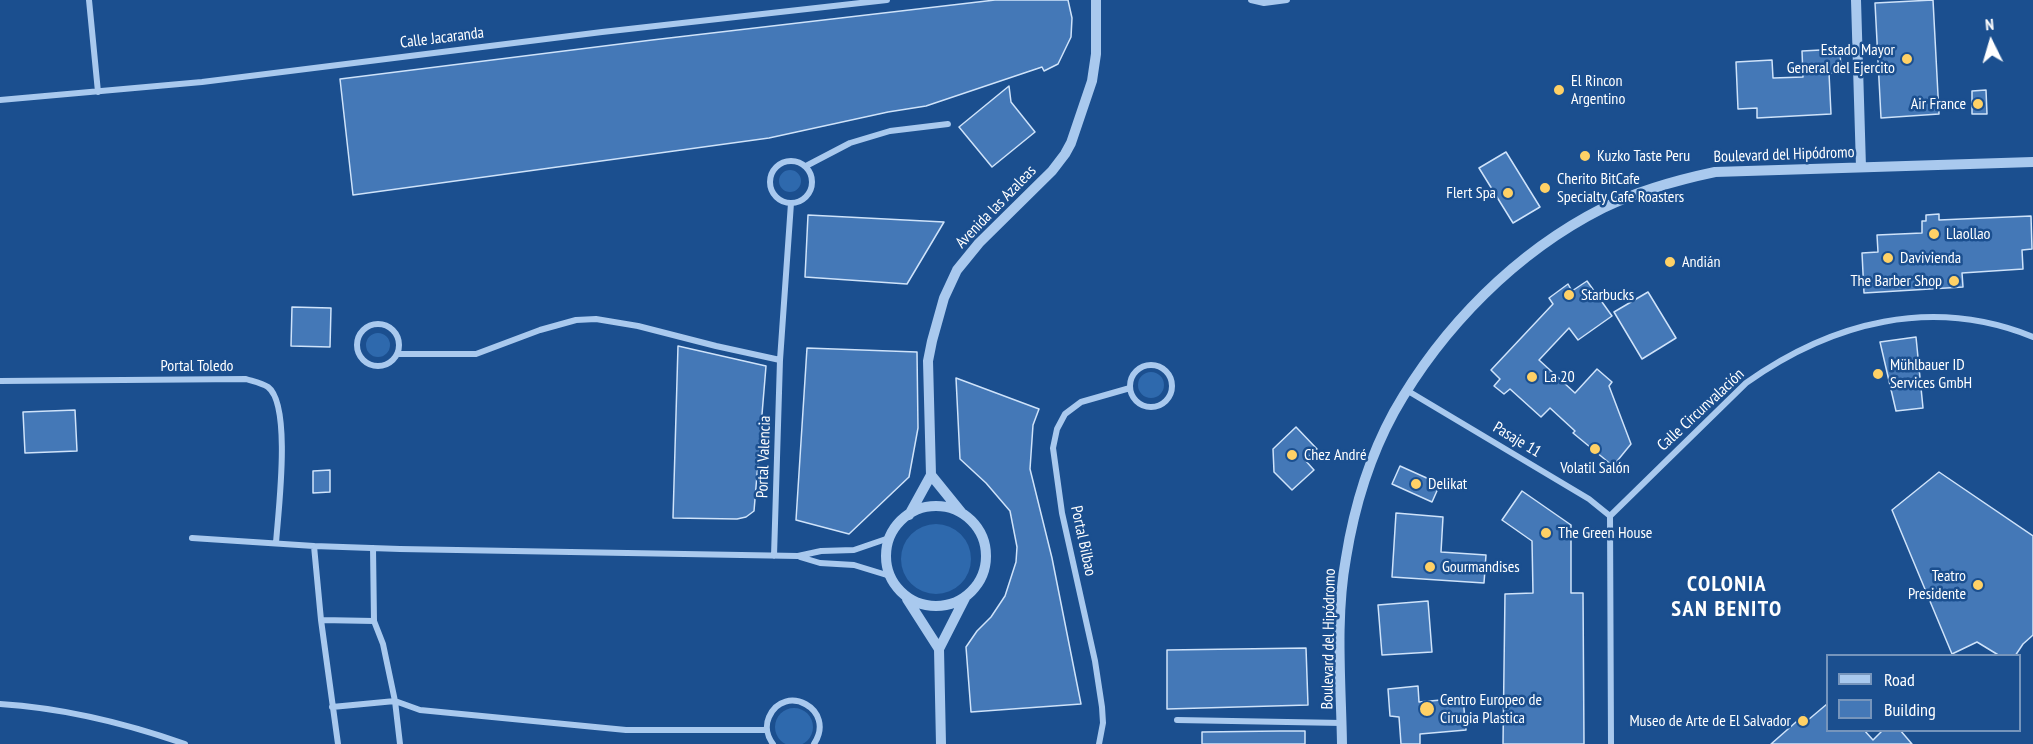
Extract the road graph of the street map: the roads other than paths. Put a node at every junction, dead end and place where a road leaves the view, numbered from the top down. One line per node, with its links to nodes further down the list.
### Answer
1 (89, 0): 7 (street)
2 (887, 0): 7 (street, Calle Jacaranda)
3 (1096, 0): 20 (street, Avenida las Azaleas)
4 (1251, 0): 5 (street)
5 (1287, 0)
6 (1856, 0): 12 (street)
7 (98, 92): 8 (street, Calle Jacaranda)
8 (0, 100)
9 (948, 124): 11 (street)
10 (2033, 162): 12 (street, Boulevard del Hipódromo)
11 (806, 166): 13 (street); 13 (street)
12 (1862, 168): 19 (street, Boulevard del Hipódromo)
13 (791, 203): 16 (street, Portal Valencia)
14 (2033, 336): 23 (street, Calle Circunvalación)
15 (397, 354): 15 (street); 16 (street)
16 (780, 360): 29 (street, Portal Valencia)
17 (0, 381): 26 (street, Portal Toledo)
18 (1130, 388): 18 (street); 49 (street, Portal Bilbao)
19 (1408, 391): 23 (street, Pasaje 11); 41 (street, Boulevard del Hipódromo)
20 (931, 475): 21 (street); 22 (street)
21 (909, 514): 22 (street); 25 (street)
22 (963, 514): 33 (street)
23 (1610, 516): 51 (street)
24 (192, 538): 26 (street)
25 (889, 538): 30 (street); 31 (street)
26 (276, 543): 27 (street)
27 (314, 546): 28 (street); 34 (street)
28 (373, 548): 29 (street); 35 (street)
29 (774, 556): 30 (street)
30 (798, 556): 31 (street)
31 (890, 576): 32 (street)
32 (904, 594): 33 (street); 36 (street)
33 (965, 596): 36 (street)
34 (321, 620): 35 (street); 39 (street)
35 (374, 621): 37 (street)
36 (939, 649): 48 (street)
37 (395, 701): 39 (street); 42 (street); 45 (street)
38 (0, 704): 43 (street)
39 (332, 708): 44 (street)
40 (1177, 720): 41 (street)
41 (1342, 723): 50 (street, Boulevard del Hipódromo)
42 (767, 730): 46 (street); 47 (street)
43 (184, 744)
44 (338, 744)
45 (400, 744)
46 (773, 744)
47 (814, 744)
48 (941, 744)
49 (1100, 744)
50 (1342, 744)
51 (1611, 744)

